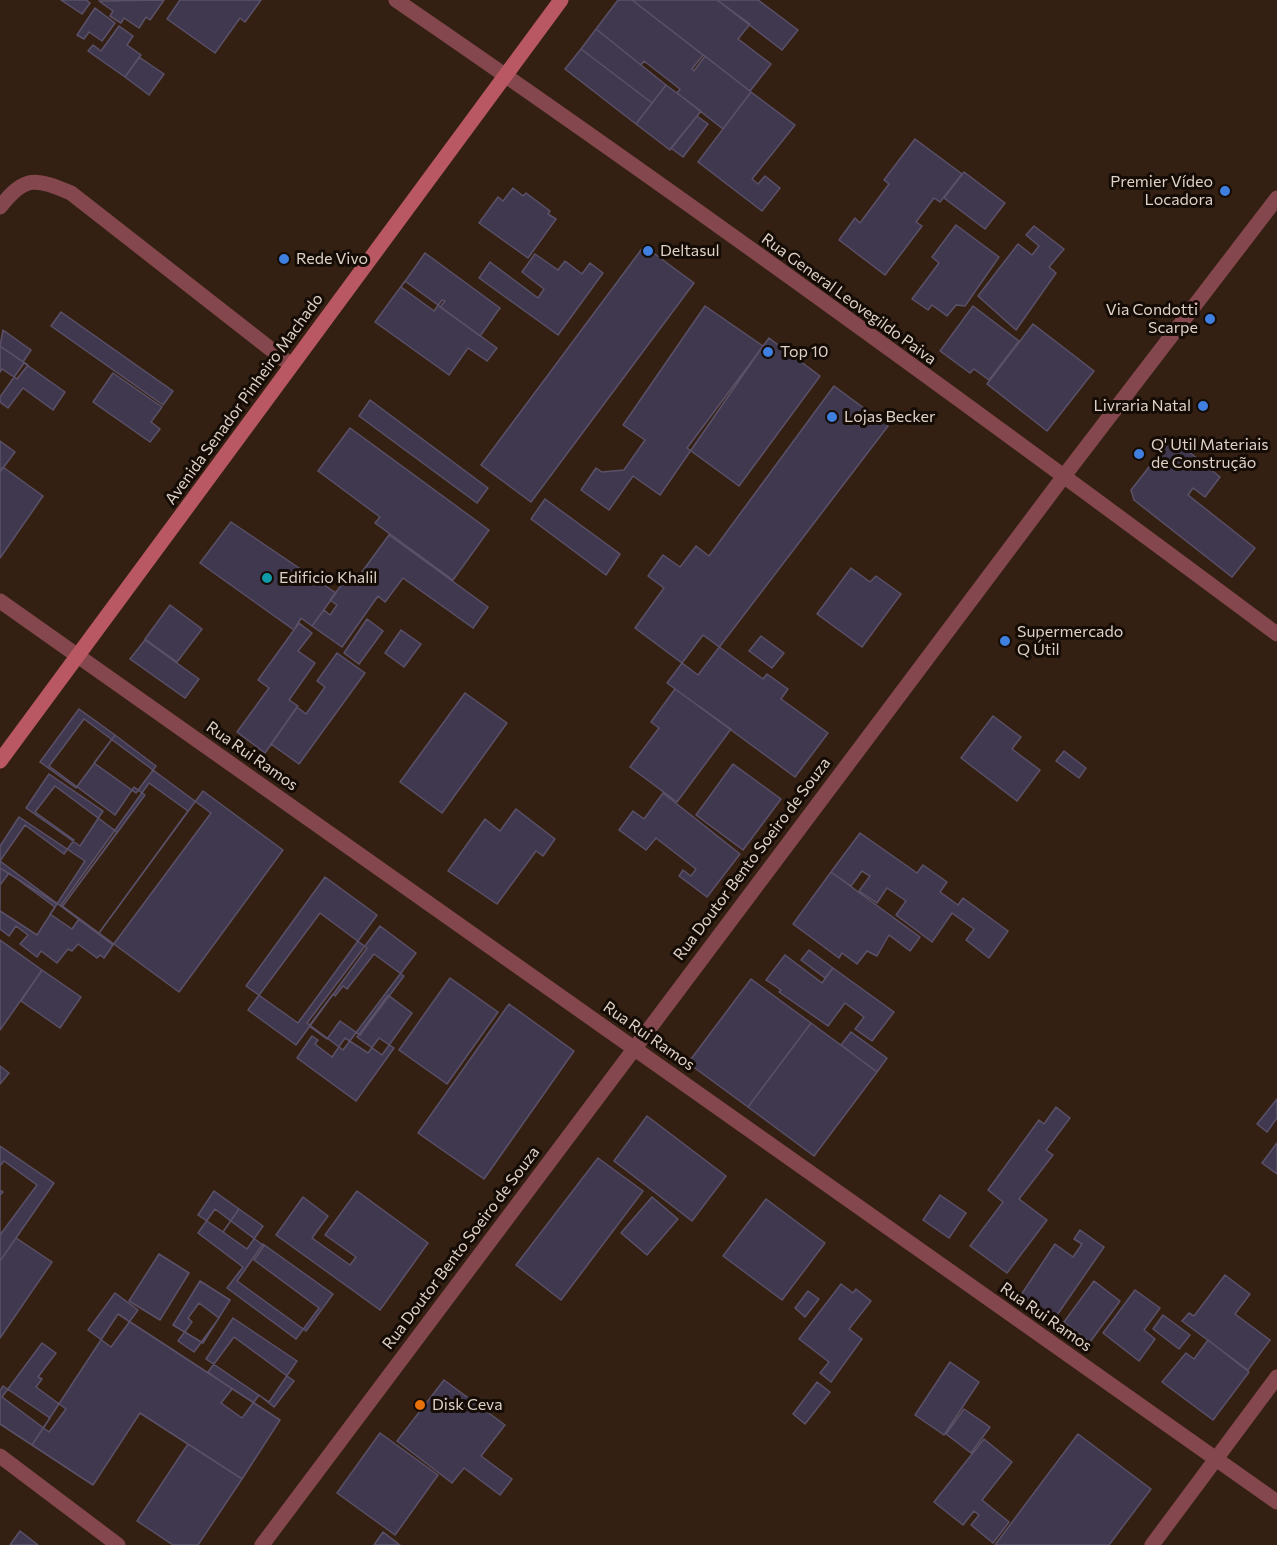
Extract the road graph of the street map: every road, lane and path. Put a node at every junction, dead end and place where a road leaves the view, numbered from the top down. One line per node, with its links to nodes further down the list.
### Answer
1 (396, 0): 3 (street, Rua General Leovegildo Paiva)
2 (561, 0): 3 (main road, Avenida Senador Pinheiro Machado)
3 (506, 75): 6 (main road, Avenida Senador Pinheiro Machado); 7 (street, Rua General Leovegildo Paiva)
4 (1277, 198): 7 (street, Rua Doutor Bento Soeiro de Souza)
5 (0, 207): 6 (street)
6 (291, 365): 10 (main road, Avenida Senador Pinheiro Machado)
7 (1064, 476): 9 (street, Rua General Leovegildo Paiva); 12 (street, Rua Doutor Bento Soeiro de Souza)
8 (0, 601): 10 (street, Rua Rui Ramos)
9 (1277, 634)
10 (77, 655): 11 (main road, Avenida Senador Pinheiro Machado); 12 (street, Rua Rui Ramos)
11 (0, 761)
12 (633, 1046): 15 (street, Rua Rui Ramos); 18 (street, Rua Doutor Bento Soeiro de Souza)
13 (1277, 1377): 15 (street)
14 (0, 1456): 17 (street)
15 (1216, 1459): 16 (street, Rua Rui Ramos); 19 (street)
16 (1277, 1502)
17 (118, 1545)
18 (262, 1545)
19 (1152, 1545)

